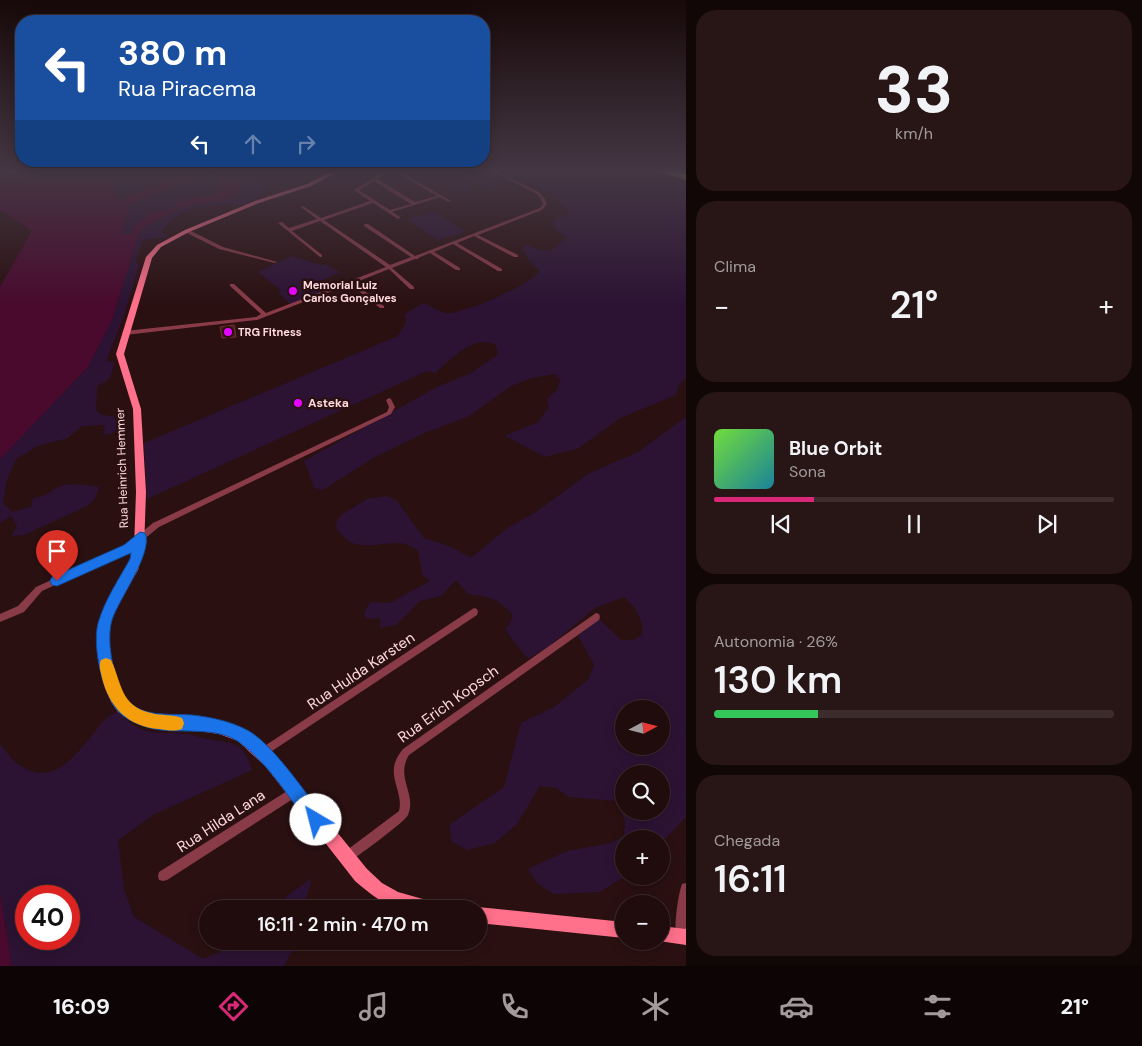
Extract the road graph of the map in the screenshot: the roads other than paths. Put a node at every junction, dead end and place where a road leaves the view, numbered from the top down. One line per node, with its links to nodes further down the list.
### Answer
1 (230, 214): 11 (street, Rua Heinrich Hemmer)
2 (315, 214): 7 (street)
3 (339, 214): 7 (street)
4 (392, 214): 6 (street)
5 (526, 214): 12 (street)
6 (398, 218)
7 (323, 220): 10 (street); 19 (street)
8 (280, 223): 10 (street)
9 (366, 225): 17 (street)
10 (289, 230): 15 (street)
11 (187, 232): 18 (street); 27 (street, Rua Heinrich Hemmer)
12 (475, 235): 13 (street); 16 (street)
13 (454, 243): 14 (street); 21 (street)
14 (432, 252): 17 (street); 20 (street)
15 (320, 256)
16 (516, 256)
17 (416, 258): 19 (street)
18 (274, 262)
19 (390, 268): 22 (street); 24 (street)
20 (458, 269)
21 (500, 270)
22 (350, 282): 25 (street); 26 (street)
23 (232, 285): 26 (street)
24 (412, 288)
25 (382, 307)
26 (266, 316): 27 (street)
27 (125, 333): 29 (street, Rua Heinrich Hemmer)
28 (389, 400): 29 (street)
29 (140, 537): 32 (street); 33 (street, Rua Heinrich Hemmer)
30 (474, 612): 33 (street, Rua Hulda Karsten)
31 (596, 617): 35 (street, Rua Erich Kopsch)
32 (0, 618)
33 (262, 752): 34 (street, Rua Heinrich Hemmer)
34 (295, 791): 35 (street, Rua Heinrich Hemmer); 36 (street, Rua Hilda Lana)
35 (346, 858): 38 (street, Rua Heinrich Hemmer)
36 (163, 876)
37 (686, 888): 42 (street)
38 (394, 900)
39 (487, 915): 40 (street)
40 (615, 929)
41 (670, 935): 42 (street)
42 (684, 936)

